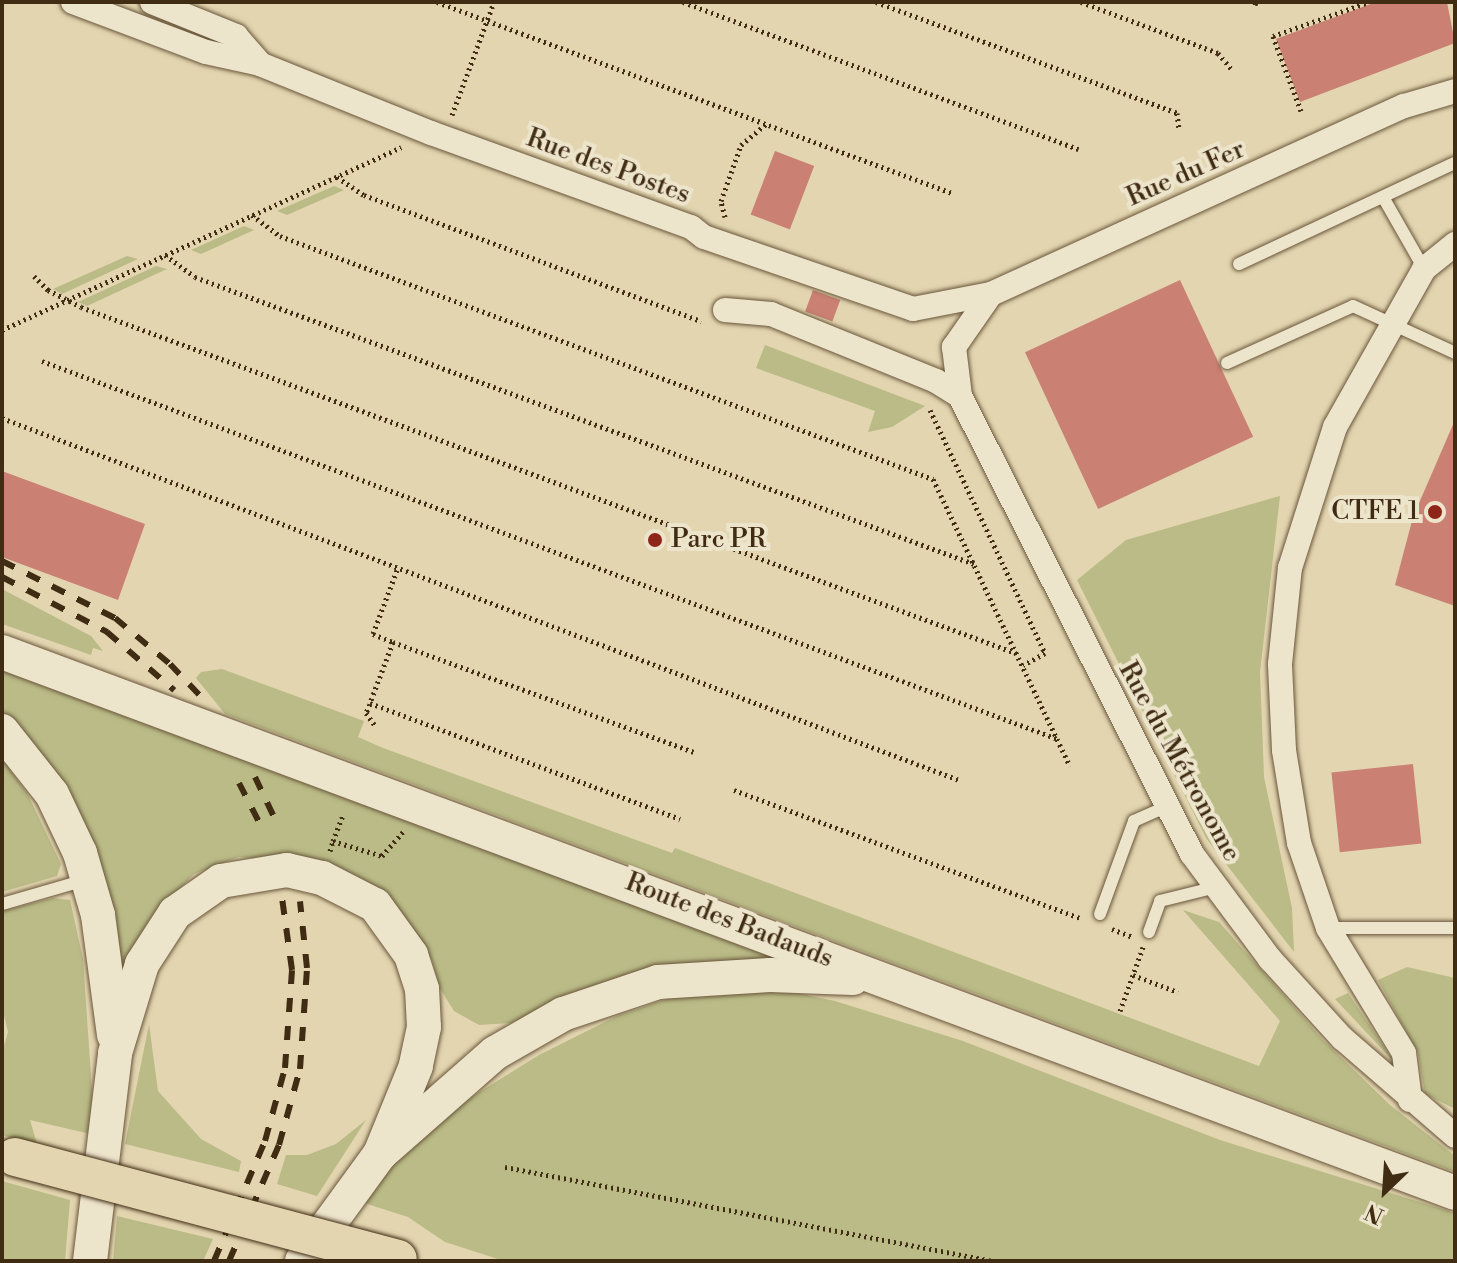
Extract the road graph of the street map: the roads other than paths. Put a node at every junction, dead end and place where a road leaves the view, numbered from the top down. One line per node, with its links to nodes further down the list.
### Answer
1 (73, 2): 3 (street, Rue des Postes)
2 (152, 2): 3 (street, Rue des Postes)
3 (260, 64): 11 (street, Rue des Postes)
4 (1455, 91): 10 (street, Rue du Fer)
5 (1455, 163): 6 (lane)
6 (1383, 197): 8 (lane); 9 (lane)
7 (1455, 244): 9 (street)
8 (1239, 264)
9 (1424, 269): 13 (street)
10 (991, 294): 11 (street, Rue du Fer); 16 (street, Rue du Métronome)
11 (939, 307)
12 (714, 316): 16 (street)
13 (1393, 325): 14 (lane); 15 (lane); 24 (street)
14 (1455, 353)
15 (1227, 363)
16 (960, 396): 19 (street, Rue du Métronome)
17 (2, 652): 27 (main road, Route des Badauds)
18 (2, 731): 20 (main road)
19 (1167, 806): 21 (street, Rue du Métronome); 23 (lane)
20 (88, 879): 22 (lane); 28 (main road)
21 (1216, 887): 26 (lane); 29 (street, Rue du Métronome)
22 (2, 904)
23 (1100, 920)
24 (1328, 928): 25 (lane); 29 (street)
25 (1455, 928)
26 (1149, 932)
27 (881, 978): 31 (main road); 33 (main road, Route des Badauds)
28 (115, 1053): 31 (main road); 35 (main road)
29 (1410, 1100): 30 (street, Rue du Métronome)
30 (1455, 1136)
31 (380, 1154): 36 (main road)
32 (15, 1157): 34 (main road, bridge)
33 (1455, 1193)
34 (398, 1259)
35 (90, 1261)
36 (302, 1261)

